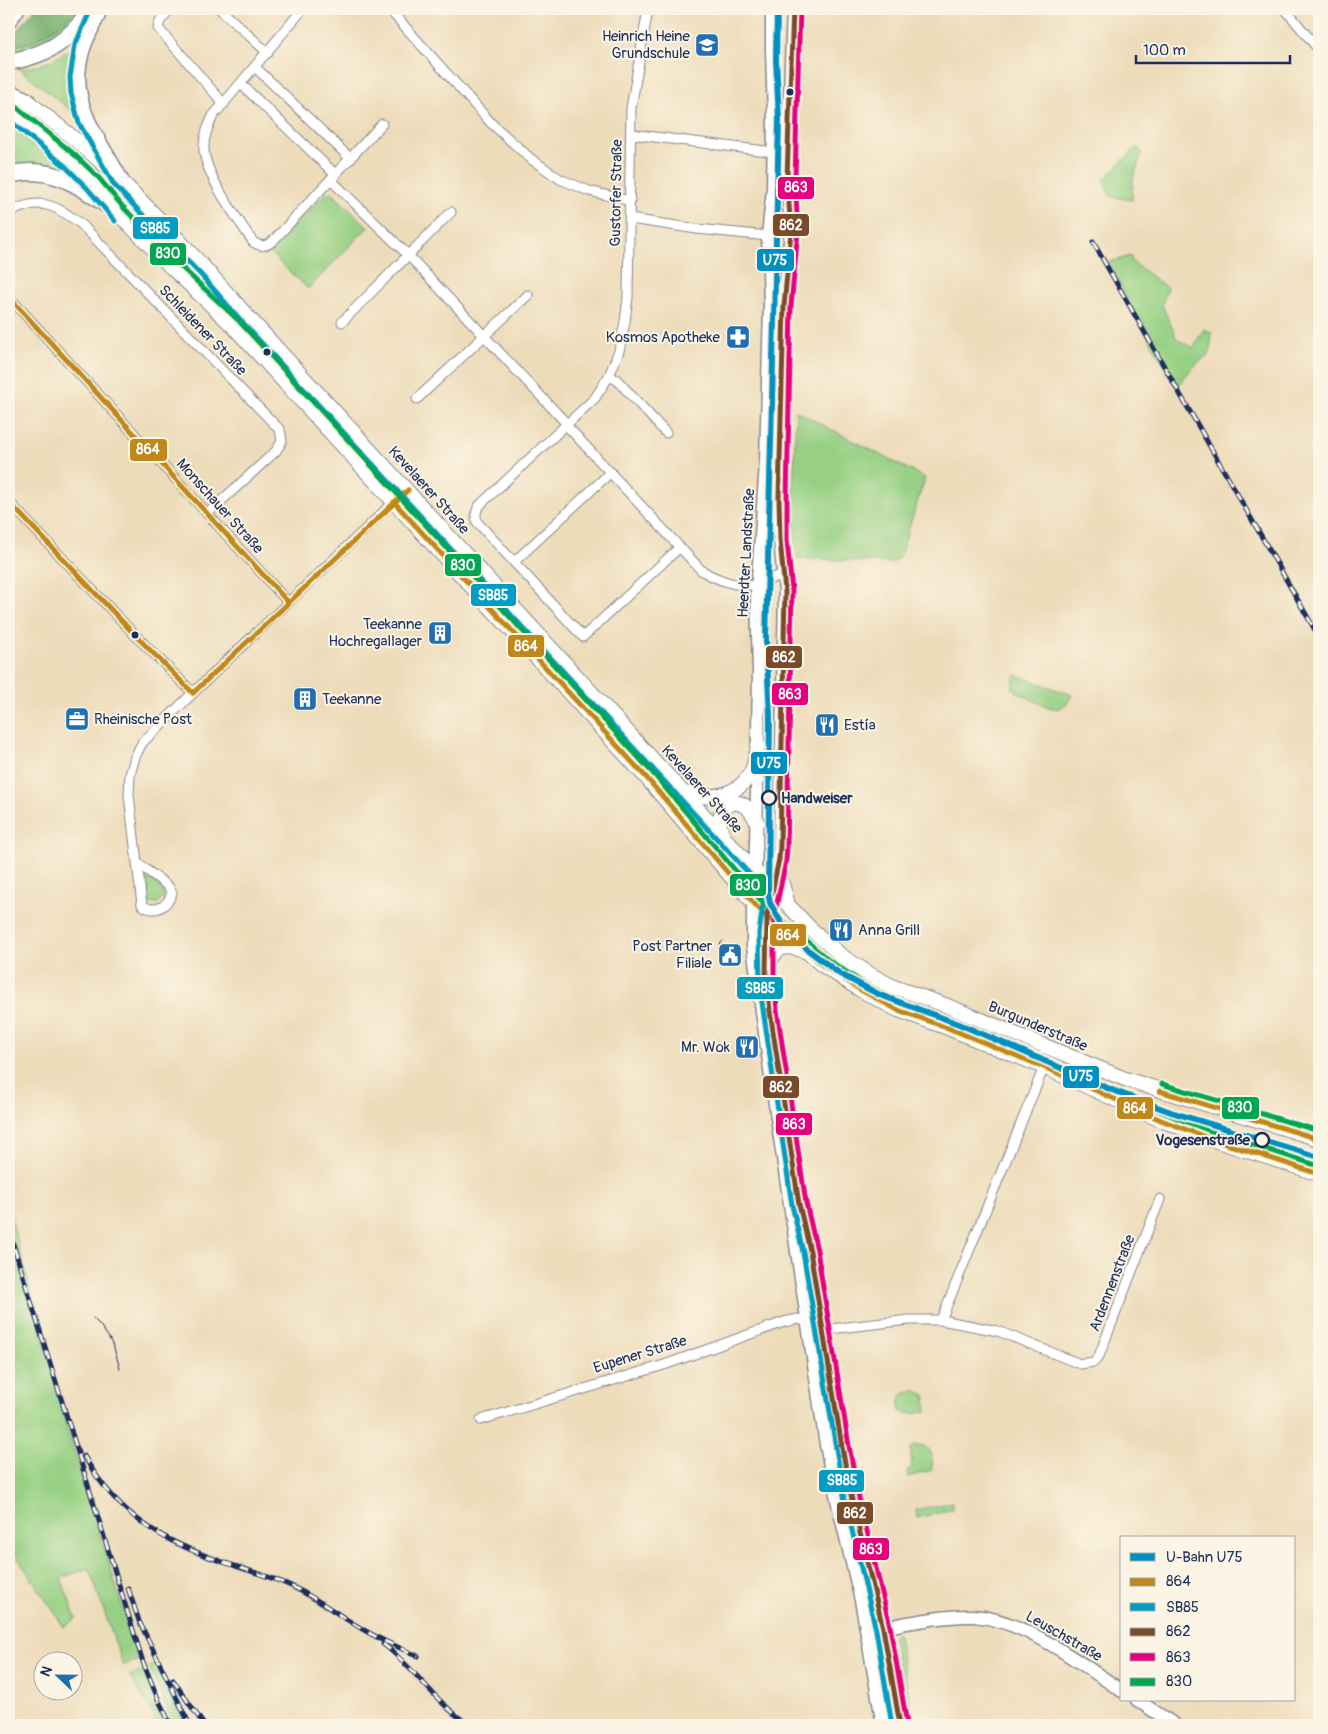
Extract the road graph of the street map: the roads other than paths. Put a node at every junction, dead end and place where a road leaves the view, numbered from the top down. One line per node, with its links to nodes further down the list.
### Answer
1 (16, 9): 12 (highway)
2 (93, 9): 15 (highway)
3 (99, 9): 29 (highway)
4 (170, 9): 21 (street)
5 (220, 9): 14 (street)
6 (303, 9): 14 (street)
7 (389, 9): 30 (street)
8 (648, 9): 24 (street, Gustorfer Straße)
9 (772, 9): 25 (main road, Heerdter Landstraße)
10 (793, 9): 51 (main road, Heerdter Landstraße)
11 (1285, 9): 13 (street)
12 (9, 19)
13 (1319, 50)
14 (268, 53): 16 (street)
15 (9, 62)
16 (255, 67): 18 (street); 26 (street)
17 (9, 84): 20 (main road)
18 (241, 84): 21 (street); 28 (street)
19 (9, 92): 20 (highway)
20 (27, 101): 29 (main road, Kevelaerer Straße)
21 (224, 104): 28 (street)
22 (9, 111): 31 (main road)
23 (382, 124): 26 (street)
24 (631, 134): 25 (street); 30 (street, Gustorfer Straße)
25 (774, 152): 35 (main road, Heerdter Landstraße)
26 (351, 159): 28 (street)
27 (9, 175): 31 (highway)
28 (333, 177): 36 (street)
29 (120, 180): 56 (main road, Kevelaerer Straße)
30 (630, 201): 34 (street, Gustorfer Straße)
31 (117, 212): 47 (main road)
32 (451, 212): 36 (street)
33 (9, 213): 48 (street, Schleidener Straße)
34 (630, 219): 35 (street); 41 (street, Gustorfer Straße)
35 (768, 236): 52 (main road, Heerdter Landstraße)
36 (408, 255): 39 (street); 40 (street)
37 (528, 295): 40 (street)
38 (9, 297): 48 (street, Monschauer Straße)
39 (342, 322)
40 (485, 336): 42 (street); 43 (street)
41 (609, 376): 43 (street, Gustorfer Straße); 44 (street)
42 (417, 399)
43 (567, 424): 45 (street); 50 (street, Gustorfer Straße)
44 (666, 433)
45 (610, 472): 49 (street); 50 (street)
46 (9, 502): 54 (street)
47 (394, 502): 53 (street); 63 (main road)
48 (208, 513): 53 (street, Monschauer Straße)
49 (680, 546): 50 (street, Gustorfer Straße); 52 (street)
50 (514, 562)
51 (783, 574): 52 (street); 59 (main road, Heerdter Landstraße)
52 (758, 584): 55 (main road, Heerdter Landstraße)
53 (288, 602): 54 (street)
54 (193, 693): 60 (street)
55 (758, 745): 56 (main road); 57 (main road, Heerdter Landstraße)
56 (684, 793): 58 (main road, Kevelaerer Straße)
57 (757, 824): 58 (main road); 61 (main road, Heerdter Landstraße)
58 (722, 835): 61 (main road, Kevelaerer Straße)
59 (780, 859): 62 (main road, Heerdter Landstraße); 64 (main road)
60 (138, 862): 60 (street)
61 (756, 871): 62 (main road, Kevelaerer Straße); 63 (main road, Heerdter Landstraße)
62 (773, 889): 64 (main road, Burgunderstraße); 65 (main road, Heerdter Landstraße)
63 (753, 902): 65 (main road); 73 (main road)
64 (789, 906): 69 (main road, Burgunderstraße)
65 (767, 916): 66 (main road); 67 (main road)
66 (806, 952): 67 (main road); 68 (main road)
67 (766, 974): 74 (main road)
68 (1044, 1067): 70 (main road); 72 (street)
69 (1319, 1139)
70 (1319, 1174)
71 (1160, 1199): 75 (street, Ardennenstraße)
72 (941, 1320): 74 (street, Eupener Straße); 75 (street, Eupener Straße)
73 (806, 1322): 74 (street, Eupener Straße); 76 (street, Eupener Straße); 78 (main road)
74 (822, 1327): 77 (main road)
75 (1080, 1364)
76 (481, 1420)
77 (883, 1628): 78 (main road, Leuschstraße); 79 (main road, Leuschstraße); 82 (main road)
78 (867, 1630): 81 (main road)
79 (1120, 1689)
80 (1140, 1702): 83 (main road)
81 (883, 1725)
82 (900, 1725)
83 (1175, 1725)

